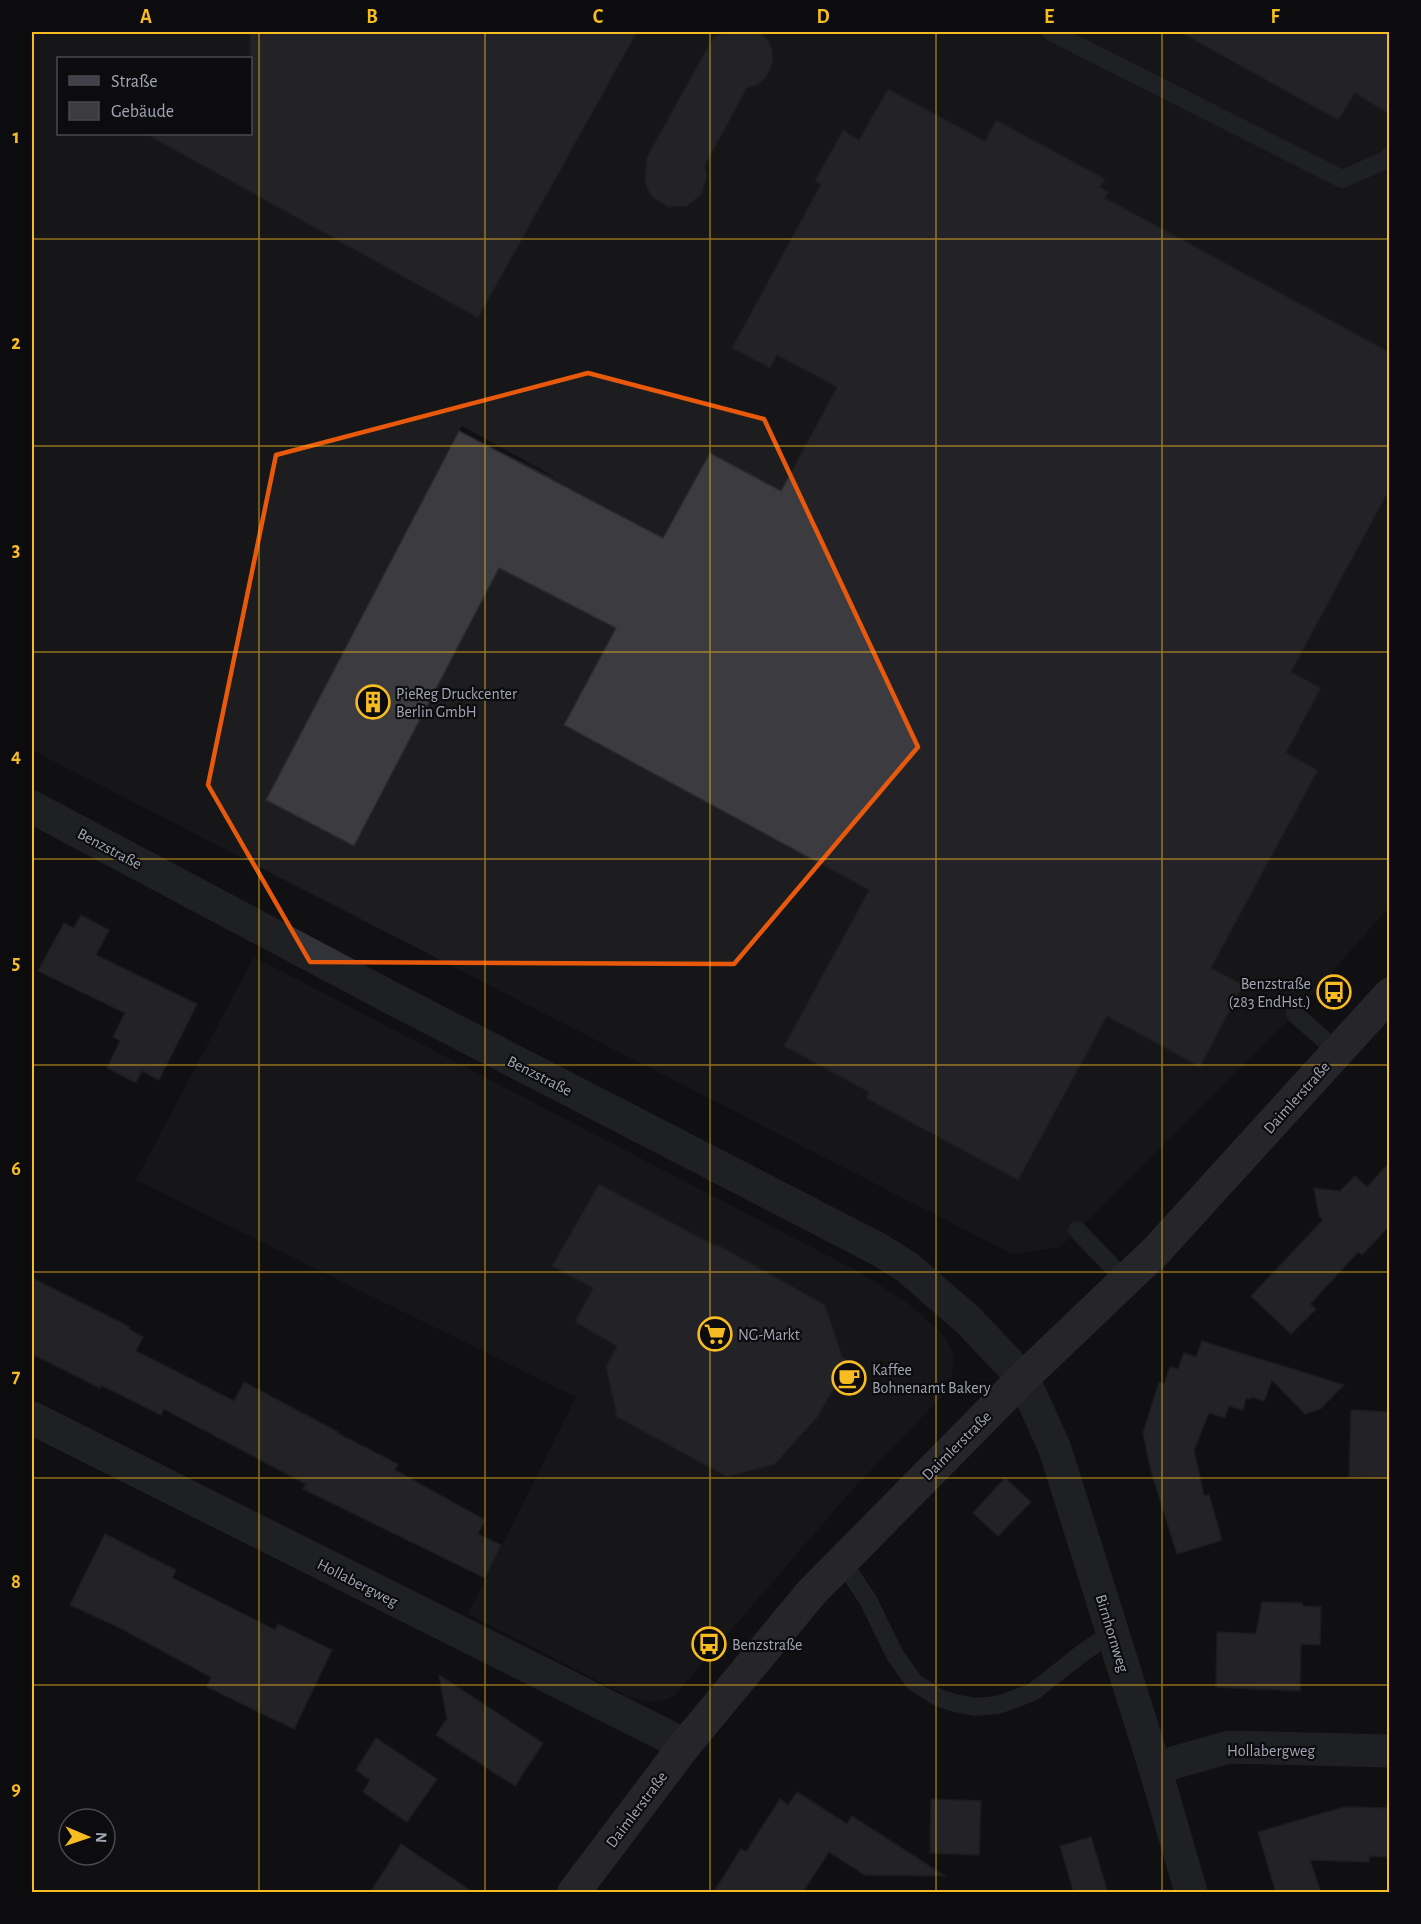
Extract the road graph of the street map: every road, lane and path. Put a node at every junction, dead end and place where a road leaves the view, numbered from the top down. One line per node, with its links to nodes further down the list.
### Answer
1 (1051, 32): 2 (lane)
2 (1389, 155)
3 (32, 807): 9 (street, Benzstraße)
4 (1389, 994): 6 (street, Daimlerstraße)
5 (1295, 1014): 6 (lane)
6 (1337, 1051): 8 (street, Daimlerstraße)
7 (1077, 1230): 8 (lane)
8 (1125, 1280): 9 (street, Daimlerstraße)
9 (1023, 1378): 11 (street, Daimlerstraße); 12 (street, Birnhornweg)
10 (32, 1418): 13 (street, Hollabergweg)
11 (842, 1561): 12 (lane); 13 (street, Daimlerstraße)
12 (1113, 1632): 15 (street, Birnhornweg)
13 (685, 1745): 16 (street, Daimlerstraße)
14 (1389, 1751): 15 (street, Hollabergweg)
15 (1155, 1768): 17 (street, Birnhornweg)
16 (574, 1893)
17 (1191, 1893)

